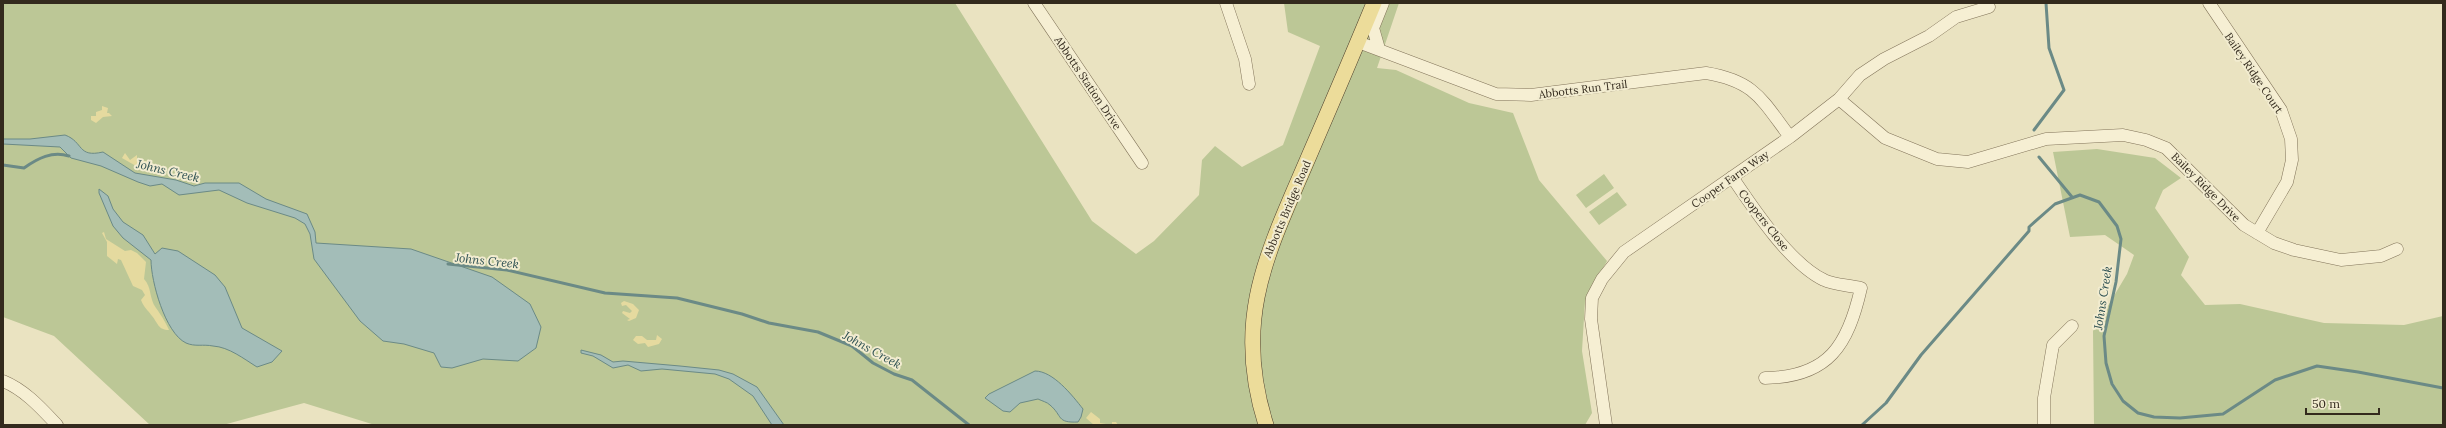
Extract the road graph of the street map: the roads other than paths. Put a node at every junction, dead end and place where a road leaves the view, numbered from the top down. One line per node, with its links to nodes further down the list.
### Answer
1 (1034, 3): 12 (street, Abbotts Station Drive)
2 (1226, 3): 9 (street)
3 (1374, 3): 7 (main road, Abbotts Bridge Road)
4 (1383, 3): 8 (street)
5 (2209, 3): 14 (street, Bailey Ridge Court)
6 (1989, 7): 10 (street, Cooper Farm Way)
7 (1358, 42): 8 (street, Abbotts Run Trail); 20 (main road, Abbotts Bridge Road)
8 (1379, 50): 11 (street, Abbotts Run Trail)
9 (1249, 84)
10 (1839, 99): 11 (street, Cooper Farm Way); 14 (street, Bailey Ridge Drive)
11 (1790, 137): 13 (street, Cooper Farm Way)
12 (1142, 163)
13 (1732, 177): 17 (street, Coopers Close); 21 (street, Cooper Farm Way)
14 (2257, 233): 15 (street, Bailey Ridge Drive)
15 (2397, 249)
16 (2072, 326): 22 (street)
17 (1765, 378)
18 (3, 381): 19 (street)
19 (57, 425)
20 (1266, 425)
21 (1606, 425)
22 (2044, 425)

